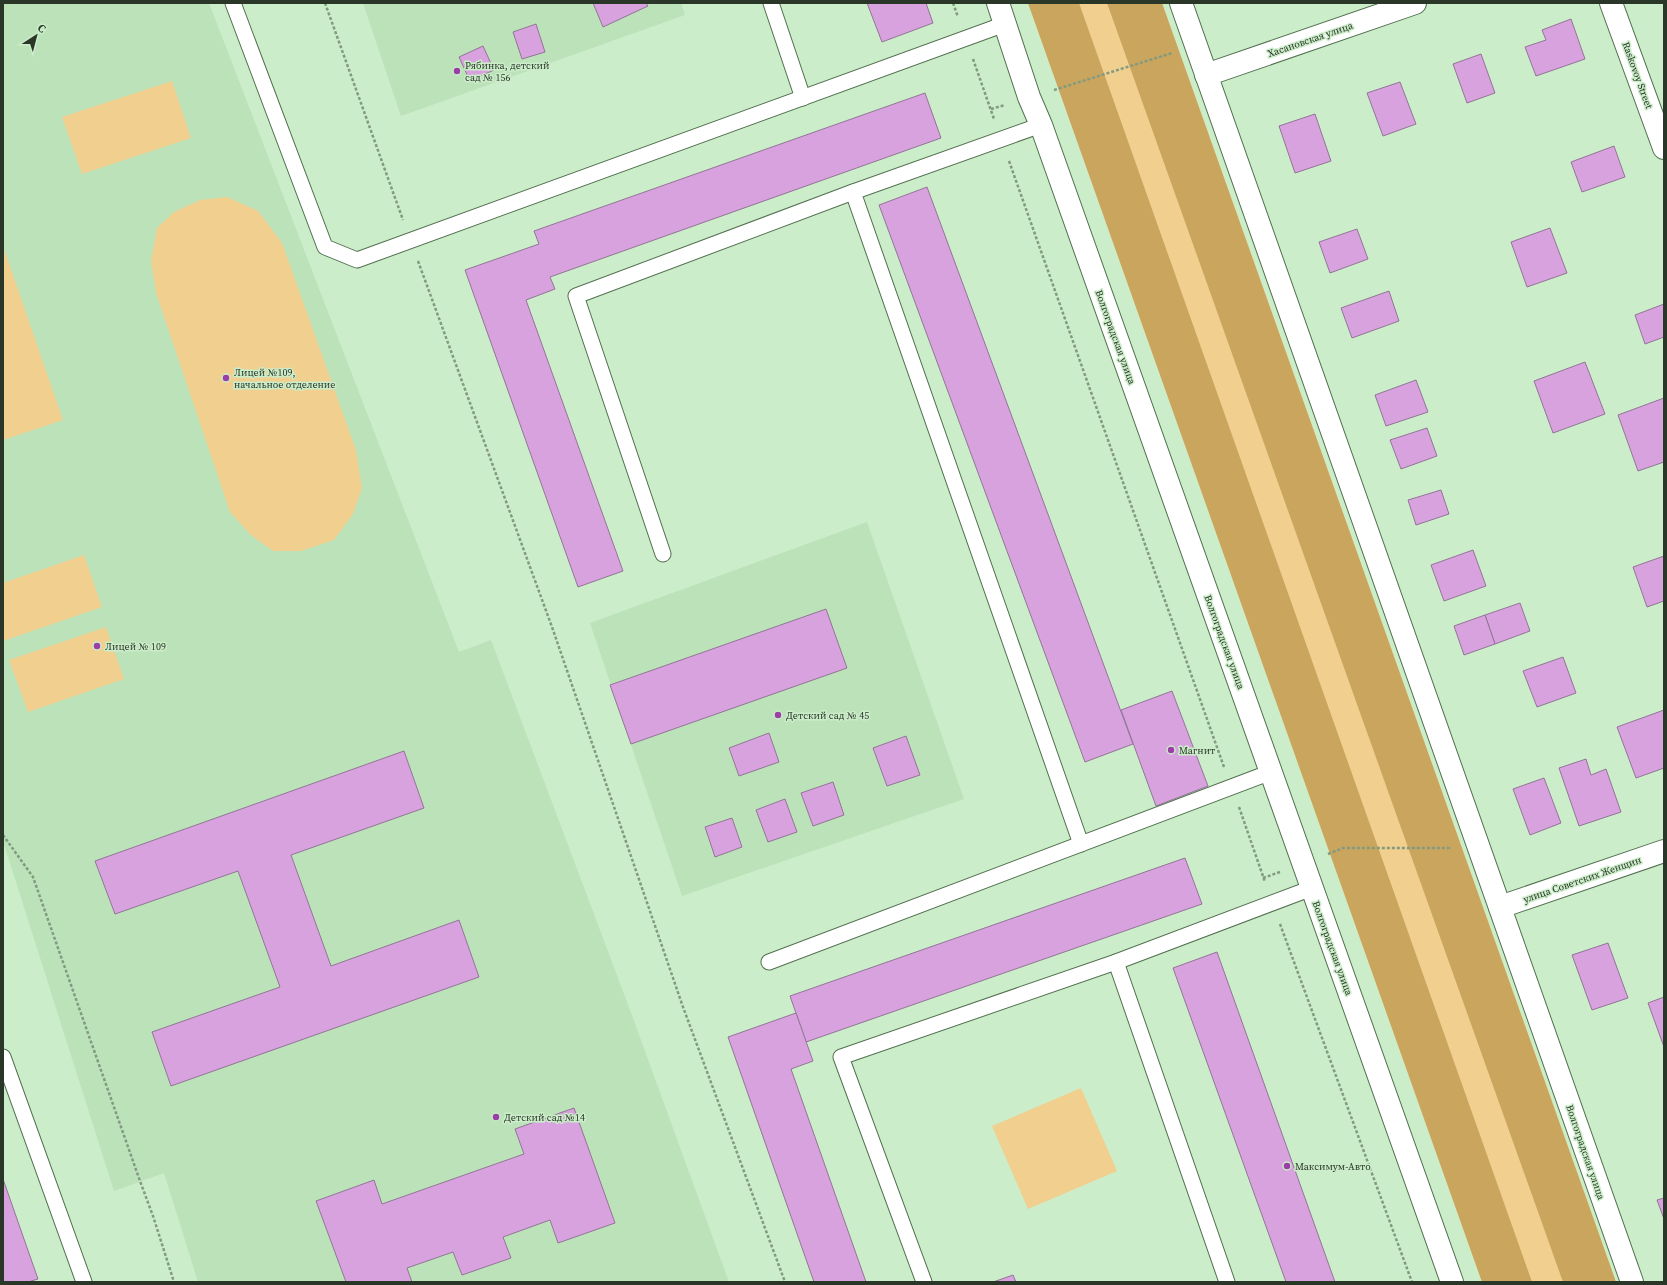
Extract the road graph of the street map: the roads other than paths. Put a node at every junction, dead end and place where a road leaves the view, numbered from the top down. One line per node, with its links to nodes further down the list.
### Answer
1 (233, 3): 9 (lane)
2 (771, 3): 9 (lane)
3 (998, 3): 7 (street, Волгоградская улица)
4 (1181, 3): 8 (street, Волгоградская улица)
5 (1414, 3): 8 (street, Хасановская улица)
6 (1611, 3): 11 (street, Raskovoy Street)
7 (1005, 24): 9 (lane); 10 (street, Волгоградская улица)
8 (1206, 75): 18 (street, Волгоградская улица)
9 (804, 98)
10 (1041, 126): 12 (lane); 14 (street, Волгоградская улица)
11 (1664, 148)
12 (853, 192): 13 (lane); 15 (lane)
13 (663, 554)
14 (1271, 772): 15 (lane); 17 (street, Волгоградская улица)
15 (1080, 844): 19 (lane)
16 (1664, 851): 18 (street, улица Советских Женщин)
17 (1312, 888): 20 (lane); 25 (street, Волгоградская улица)
18 (1500, 907): 26 (street, Волгоградская улица)
19 (769, 962)
20 (1116, 962): 23 (lane); 24 (lane)
21 (3, 1056): 22 (lane)
22 (84, 1282)
23 (924, 1282)
24 (1227, 1282)
25 (1452, 1282)
26 (1632, 1282)

